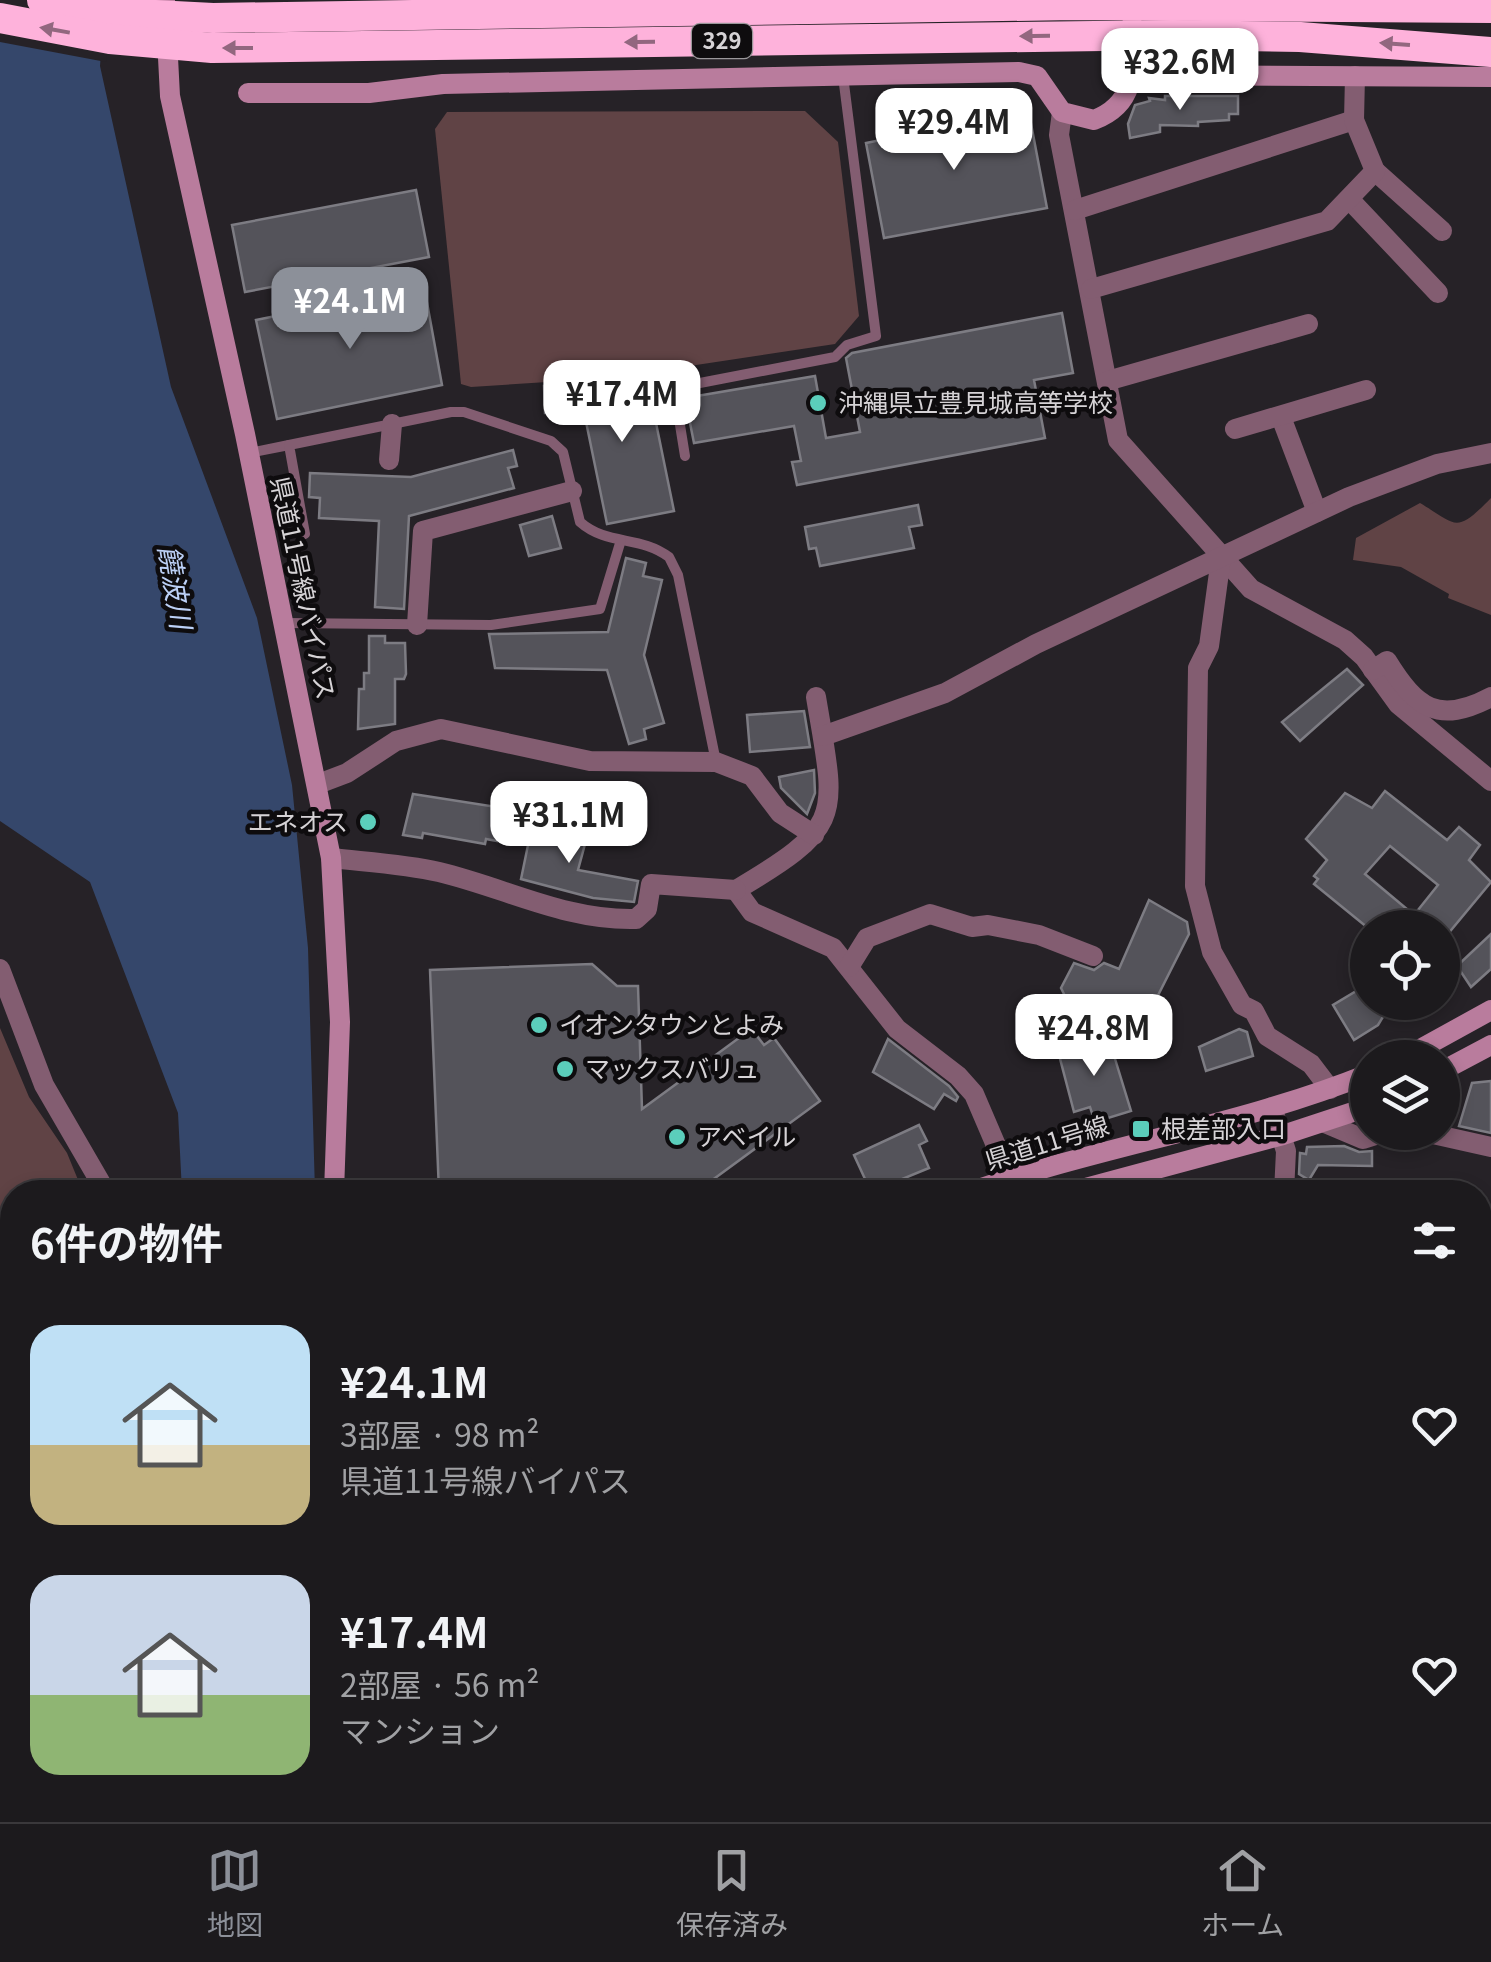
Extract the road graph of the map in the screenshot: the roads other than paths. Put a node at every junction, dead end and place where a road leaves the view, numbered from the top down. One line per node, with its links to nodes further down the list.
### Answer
1 (42, 0): 6 (highway, 329)
2 (1491, 8): 4 (highway, 329)
3 (0, 18): 6 (highway, 329, one-way to 3)
4 (1132, 20): 5 (highway, 329); 7 (highway, 329, one-way to 4); 9 (main road)
5 (165, 21): 6 (highway, 329); 28 (main road, 県道11号線バイパス)
6 (111, 26)
7 (1491, 52)
8 (842, 76): 12 (main road); 13 (main road); 30 (lane)
9 (1134, 76): 10 (main road); 13 (main road)
10 (1355, 76): 11 (main road); 14 (street)
11 (1491, 77)
12 (248, 93)
13 (1062, 112): 17 (street)
14 (1354, 120): 15 (street); 17 (street)
15 (1375, 171): 16 (street); 18 (street)
16 (1349, 198): 19 (street); 20 (street)
17 (1075, 210): 19 (street)
18 (1442, 231)
19 (1092, 290): 22 (street)
20 (1438, 294)
21 (1308, 324): 22 (street)
22 (1107, 381): 36 (street)
23 (1366, 390): 24 (street)
24 (1281, 417): 26 (street); 33 (street)
25 (392, 424): 27 (lane); 31 (street); 32 (lane)
26 (1235, 430)
27 (289, 445): 28 (lane); 34 (lane)
28 (250, 454): 37 (main road, 県道11号線バイパス)
29 (1491, 454): 33 (street)
30 (685, 456)
31 (389, 460)
32 (572, 491): 35 (lane); 38 (street)
33 (1317, 512): 36 (street)
34 (305, 534)
35 (621, 540): 38 (lane); 43 (lane)
36 (1221, 558): 39 (street); 42 (street); 57 (street)
37 (285, 623): 38 (lane); 45 (main road, 県道11号線バイパス)
38 (416, 624)
39 (1373, 670): 40 (street); 44 (street)
40 (1491, 697)
41 (816, 698): 42 (street)
42 (823, 736): 46 (street)
43 (716, 762): 45 (street); 46 (street)
44 (1491, 782)
45 (318, 784): 47 (main road, 県道11号線バイパス)
46 (814, 835): 48 (street)
47 (331, 858): 48 (street); 66 (main road, 県道11号線バイパス)
48 (736, 890): 50 (street)
49 (1093, 956): 50 (street)
50 (848, 967): 67 (street)
51 (0, 969): 65 (street)
52 (1491, 1010): 53 (main road)
53 (1437, 1040)
54 (1491, 1046): 55 (main road)
55 (1460, 1062)
56 (1350, 1081): 57 (main road, 県道11号線)
57 (1330, 1089): 58 (main road, 県道11号線)
58 (1272, 1107): 62 (street); 68 (main road, 県道11号線)
59 (1350, 1113): 60 (main road)
60 (1325, 1123): 61 (street); 62 (main road)
61 (1350, 1133)
62 (1283, 1136): 69 (main road); 70 (street)
63 (1460, 1141): 64 (street)
64 (1491, 1148)
65 (99, 1180)
66 (334, 1180)
67 (1012, 1180)
68 (1031, 1180)
69 (1116, 1180)
70 (1284, 1180)

